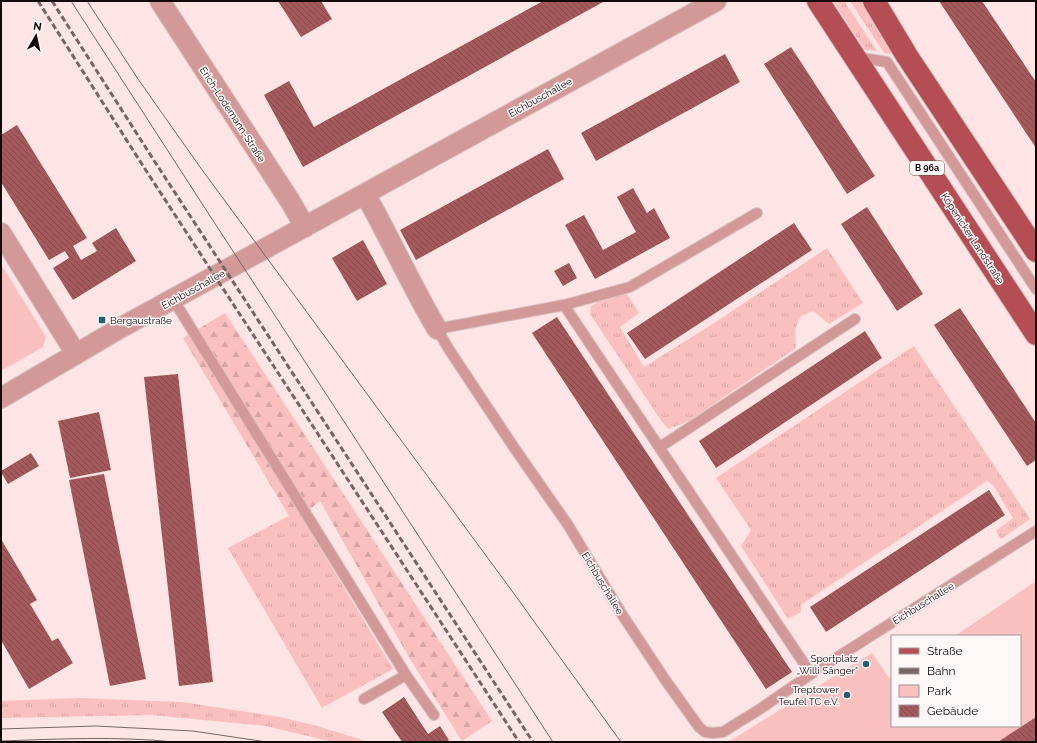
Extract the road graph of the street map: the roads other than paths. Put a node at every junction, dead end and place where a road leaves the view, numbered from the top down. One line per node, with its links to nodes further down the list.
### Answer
1 (160, 1): 8 (street, Erich-Lodemann-Straße)
2 (716, 1): 6 (street, Eichbuschallee)
3 (818, 1): 5 (main road, Köpenicker Landstraße / B 96a)
4 (874, 1): 10 (main road)
5 (854, 57): 11 (lane); 16 (main road, Köpenicker Landstraße / B 96a)
6 (365, 194): 8 (street, Eichbuschallee); 15 (street, Eichbuschallee)
7 (757, 213): 13 (lane)
8 (305, 227): 12 (street, Eichbuschallee)
9 (1, 233): 17 (street)
10 (1036, 251)
11 (1036, 289)
12 (172, 300): 17 (street, Eichbuschallee); 22 (lane)
13 (564, 305): 15 (lane); 19 (lane)
14 (855, 318): 19 (lane)
15 (438, 329): 21 (lane, Eichbuschallee)
16 (1036, 334)
17 (76, 354): 18 (street, Eichbuschallee)
18 (1, 398)
19 (660, 447): 21 (lane)
20 (1036, 531): 21 (lane, Eichbuschallee)
21 (811, 674)
22 (406, 675): 23 (lane); 24 (lane)
23 (364, 699)
24 (434, 715)

